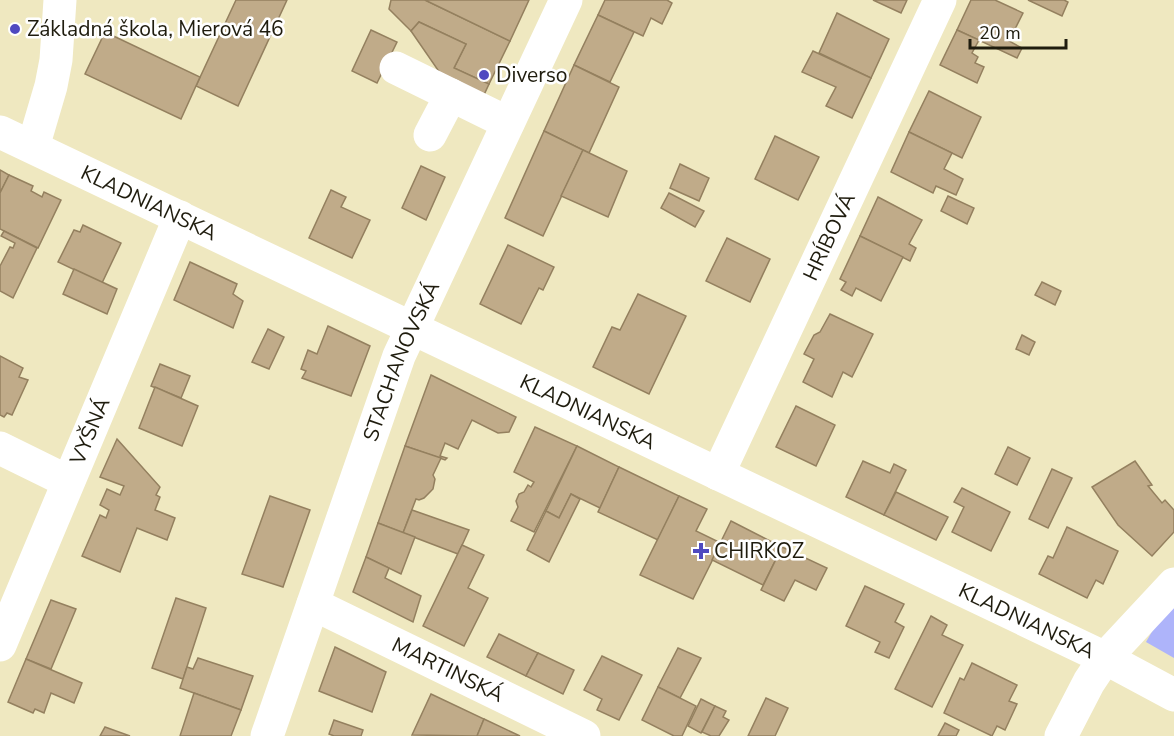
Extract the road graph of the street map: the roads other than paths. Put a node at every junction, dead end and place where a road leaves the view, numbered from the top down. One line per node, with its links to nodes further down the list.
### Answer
1 (60, 0): 9 (street)
2 (566, 0): 6 (street, STACHANOVSKÁ)
3 (940, 0): 13 (street, HRÍBOVÁ)
4 (396, 68): 5 (street)
5 (451, 95): 6 (street); 8 (street)
6 (508, 123): 11 (street, STACHANOVSKÁ)
7 (0, 132): 9 (street, KLADNIANSKA)
8 (430, 135)
9 (33, 147): 10 (street, KLADNIANSKA)
10 (180, 217): 11 (street, KLADNIANSKA); 14 (street, VYŠNÁ)
11 (411, 328): 13 (street, KLADNIANSKA); 16 (street, STACHANOVSKÁ)
12 (0, 448): 14 (street)
13 (718, 474): 18 (street, KLADNIANSKA)
14 (67, 482): 17 (street, VYŠNÁ)
15 (1174, 584): 18 (street)
16 (313, 604): 20 (street, STACHANOVSKÁ); 21 (street, MARTINSKÁ)
17 (0, 645)
18 (1105, 658): 19 (street, KLADNIANSKA); 22 (street)
19 (1174, 695)
20 (267, 736)
21 (584, 736)
22 (1061, 736)

